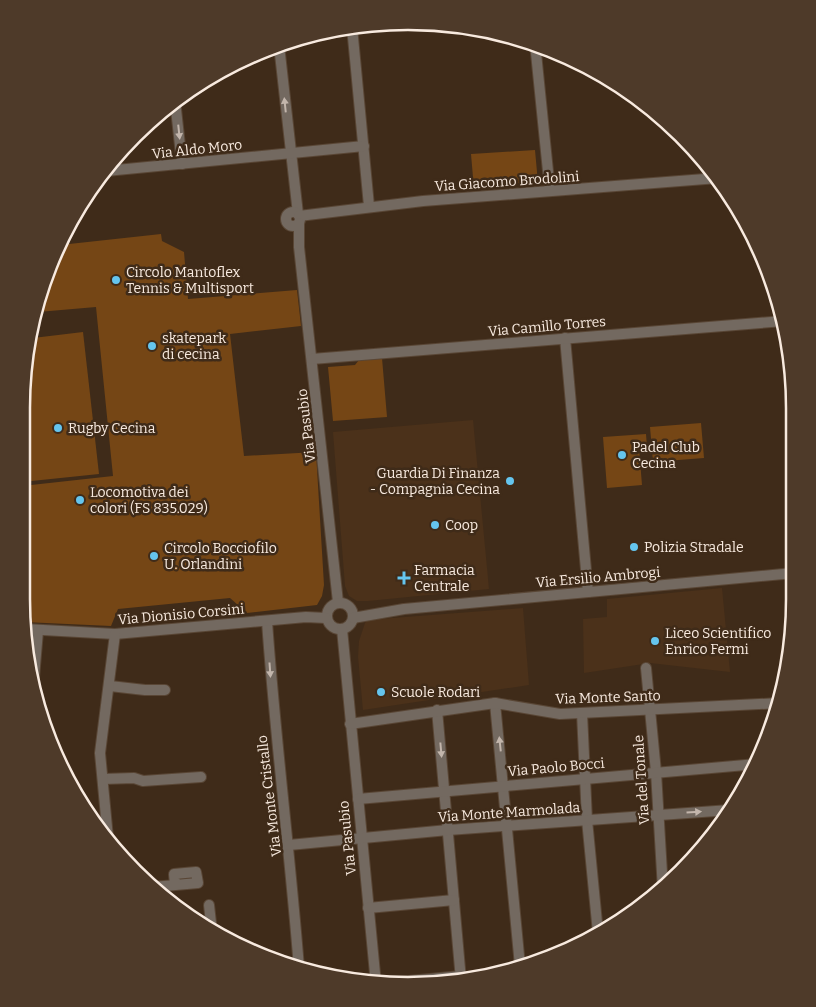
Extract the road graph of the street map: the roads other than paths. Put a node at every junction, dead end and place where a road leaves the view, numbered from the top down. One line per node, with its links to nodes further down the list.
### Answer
1 (353, 34): 5 (street)
2 (280, 52): 6 (street, Via Pasubio, one-way to 2)
3 (535, 52): 11 (street)
4 (176, 110): 7 (street, one-way to 7)
5 (364, 146): 6 (street, Via Aldo Moro); 12 (street)
6 (290, 154): 7 (street, Via Aldo Moro); 10 (street, Via Pasubio)
7 (182, 164): 8 (street, Via Aldo Moro)
8 (115, 170)
9 (709, 179): 11 (street, Via Giacomo Brodolini)
10 (293, 187): 13 (street, Via Pasubio); 14 (street, Via Pasubio)
11 (550, 191): 12 (street, Via Giacomo Brodolini)
12 (369, 206): 13 (street, Via Giacomo Brodolini)
13 (299, 217): 14 (street); 15 (street, Via Pasubio)
14 (287, 221): 15 (street, Via Pasubio)
15 (299, 247): 18 (street, Via Pasubio)
16 (776, 322): 17 (street, Via Camillo Torres)
17 (565, 338): 18 (street, Via Camillo Torres); 20 (street)
18 (312, 359): 21 (street, Via Pasubio)
19 (786, 573): 20 (street, Via Ersilio Ambrogi)
20 (588, 592): 22 (street, Via Ersilio Ambrogi)
21 (338, 602): 22 (street); 23 (street)
22 (352, 613): 25 (street)
23 (326, 618): 24 (street, Via Dionisio Corsini); 25 (street)
24 (267, 621): 28 (street, Via Dionisio Corsini); 54 (street, Via Monte Cristallo, one-way to 54)
25 (342, 629): 38 (street, Via Pasubio)
26 (32, 631): 27 (street, Via Dionisio Corsini)
27 (38, 631): 28 (street, Via Dionisio Corsini); 29 (street)
28 (115, 634): 31 (street)
29 (35, 663)
30 (646, 668): 36 (street, Via del Tonale)
31 (110, 686): 32 (street); 43 (street)
32 (165, 690)
33 (496, 703): 35 (street, Via Monte Santo); 37 (street, Via Monte Santo); 44 (street, one-way to 33)
34 (771, 703): 36 (street, Via Monte Santo)
35 (437, 710): 38 (street, Via Monte Santo); 45 (street, one-way to 45)
36 (649, 710): 37 (street, Via Monte Santo); 40 (street, Via del Tonale)
37 (582, 713): 42 (street)
38 (350, 724): 46 (street, Via Pasubio)
39 (748, 765): 40 (street, Via Paolo Bocci)
40 (656, 772): 42 (street, Via Paolo Bocci); 48 (street, Via del Tonale)
41 (201, 777): 43 (street)
42 (586, 778): 44 (street, Via Paolo Bocci); 49 (street)
43 (103, 779): 51 (street)
44 (504, 785): 45 (street, Via Paolo Bocci); 50 (street)
45 (444, 790): 46 (street, Via Paolo Bocci); 52 (street)
46 (358, 800): 53 (street, Via Pasubio)
47 (721, 811): 48 (street, Via Monte Marmolada, one-way to 47)
48 (658, 815): 49 (street, Via Monte Marmolada); 55 (street, Via del Tonale)
49 (587, 820): 50 (street, Via Monte Marmolada); 62 (street)
50 (508, 825): 52 (street, Via Monte Marmolada); 63 (street)
51 (107, 828)
52 (448, 830): 53 (street, Via Monte Marmolada); 58 (street)
53 (361, 839): 54 (street, Via Monte Marmolada); 60 (street, Via Pasubio)
54 (289, 845): 64 (street, Via Monte Cristallo)
55 (661, 879)
56 (175, 885): 57 (street)
57 (164, 888)
58 (454, 900): 60 (street); 65 (street)
59 (209, 905): 61 (street)
60 (368, 908): 66 (street, Via Pasubio)
61 (211, 921)
62 (597, 926)
63 (519, 960)
64 (298, 961)
65 (461, 973)
66 (376, 975)

